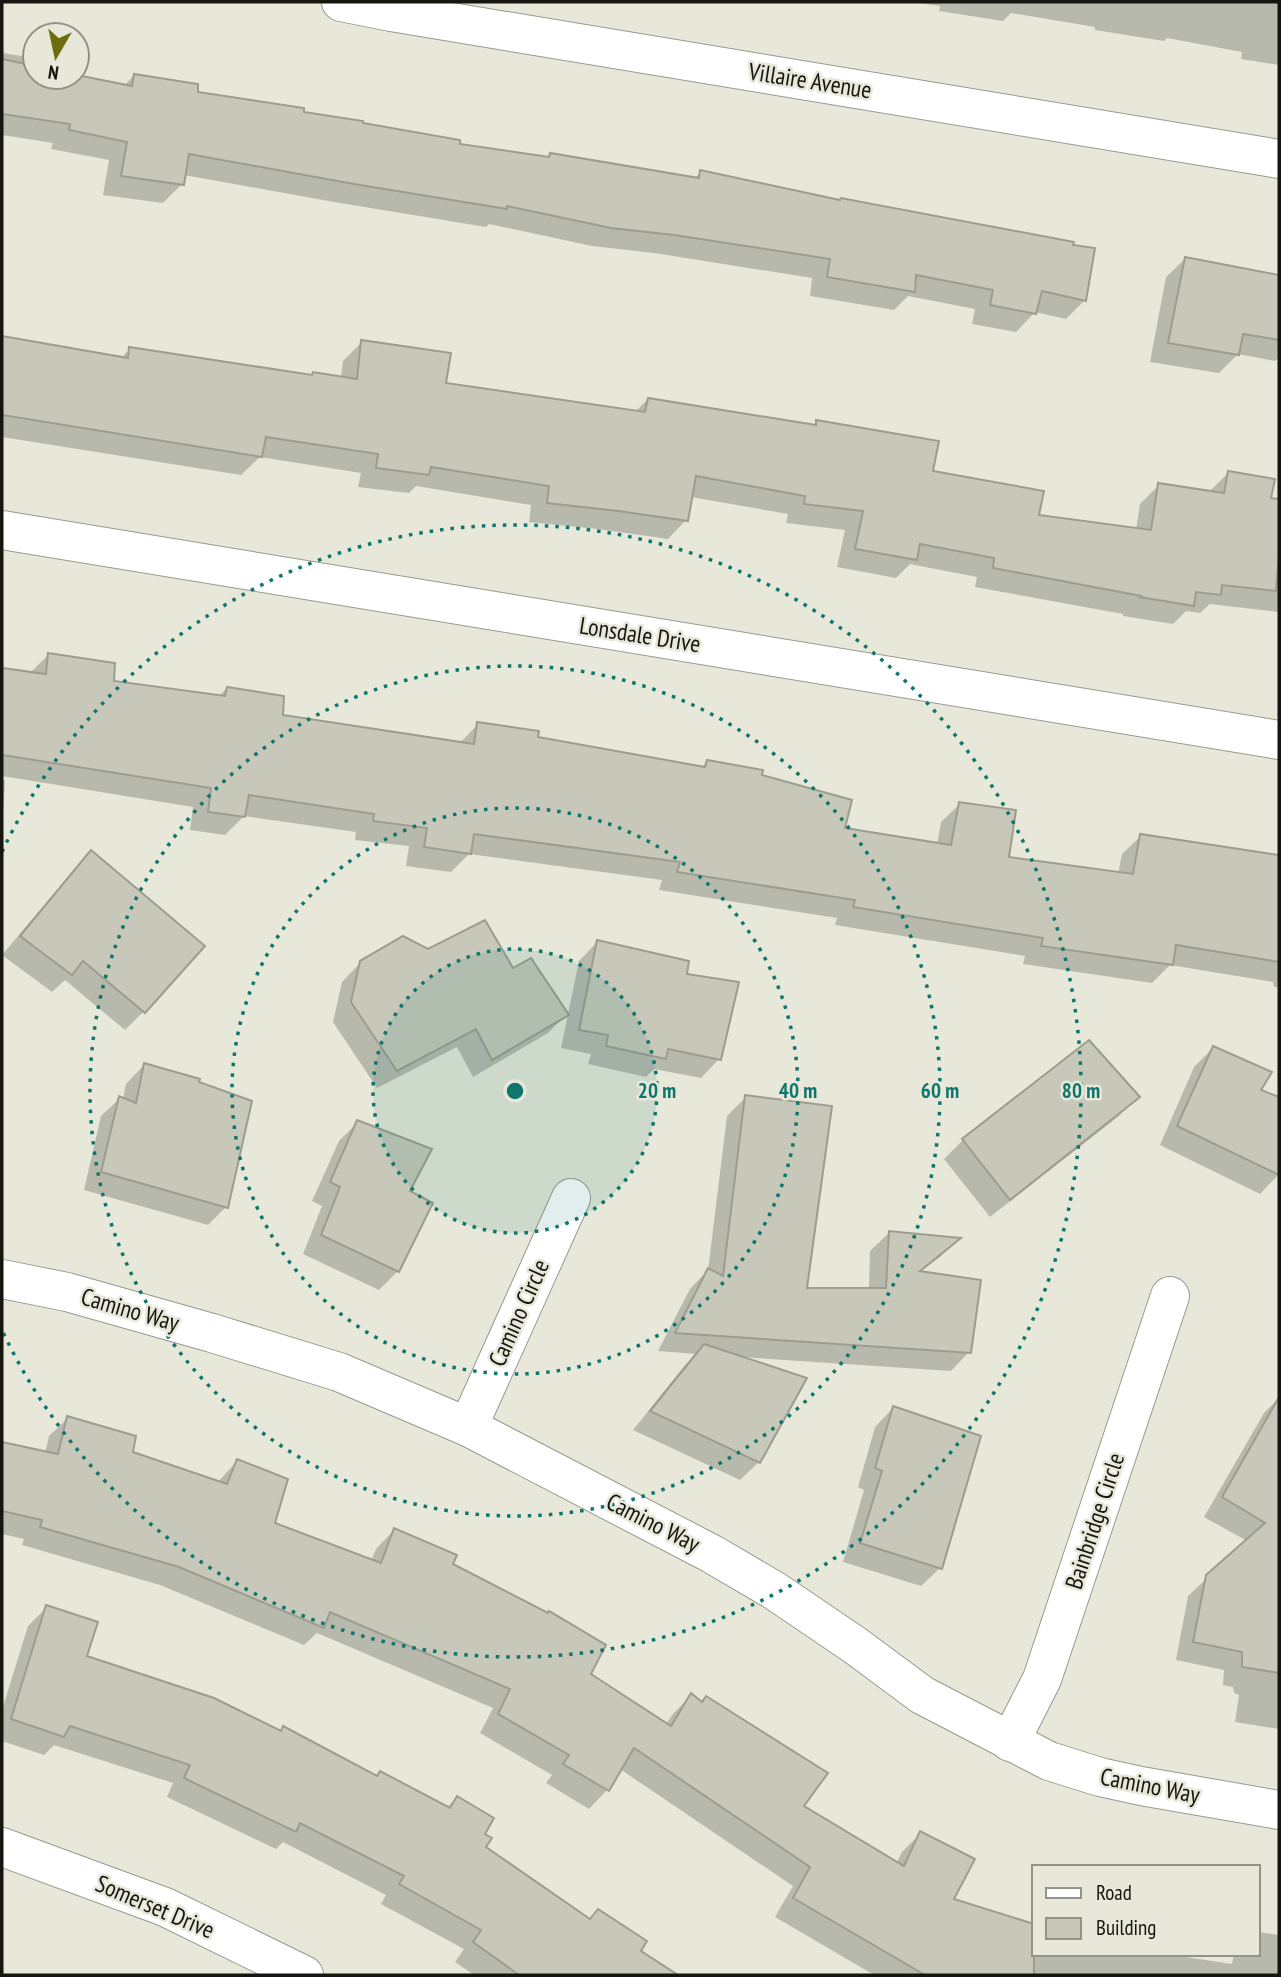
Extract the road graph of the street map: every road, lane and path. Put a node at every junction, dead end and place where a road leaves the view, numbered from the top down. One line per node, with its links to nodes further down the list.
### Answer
1 (341, 2): 2 (street, Villaire Avenue)
2 (1279, 159)
3 (2, 530): 4 (street, Lonsdale Drive)
4 (1279, 740)
5 (571, 1198): 8 (street, Camino Circle)
6 (2, 1279): 8 (street, Camino Way)
7 (1170, 1296): 9 (street, Bainbridge Circle)
8 (468, 1427): 9 (street, Camino Way)
9 (1010, 1742): 10 (street, Camino Way)
10 (1279, 1810)
11 (2, 1847): 12 (street, Somerset Drive)
12 (304, 1975)

